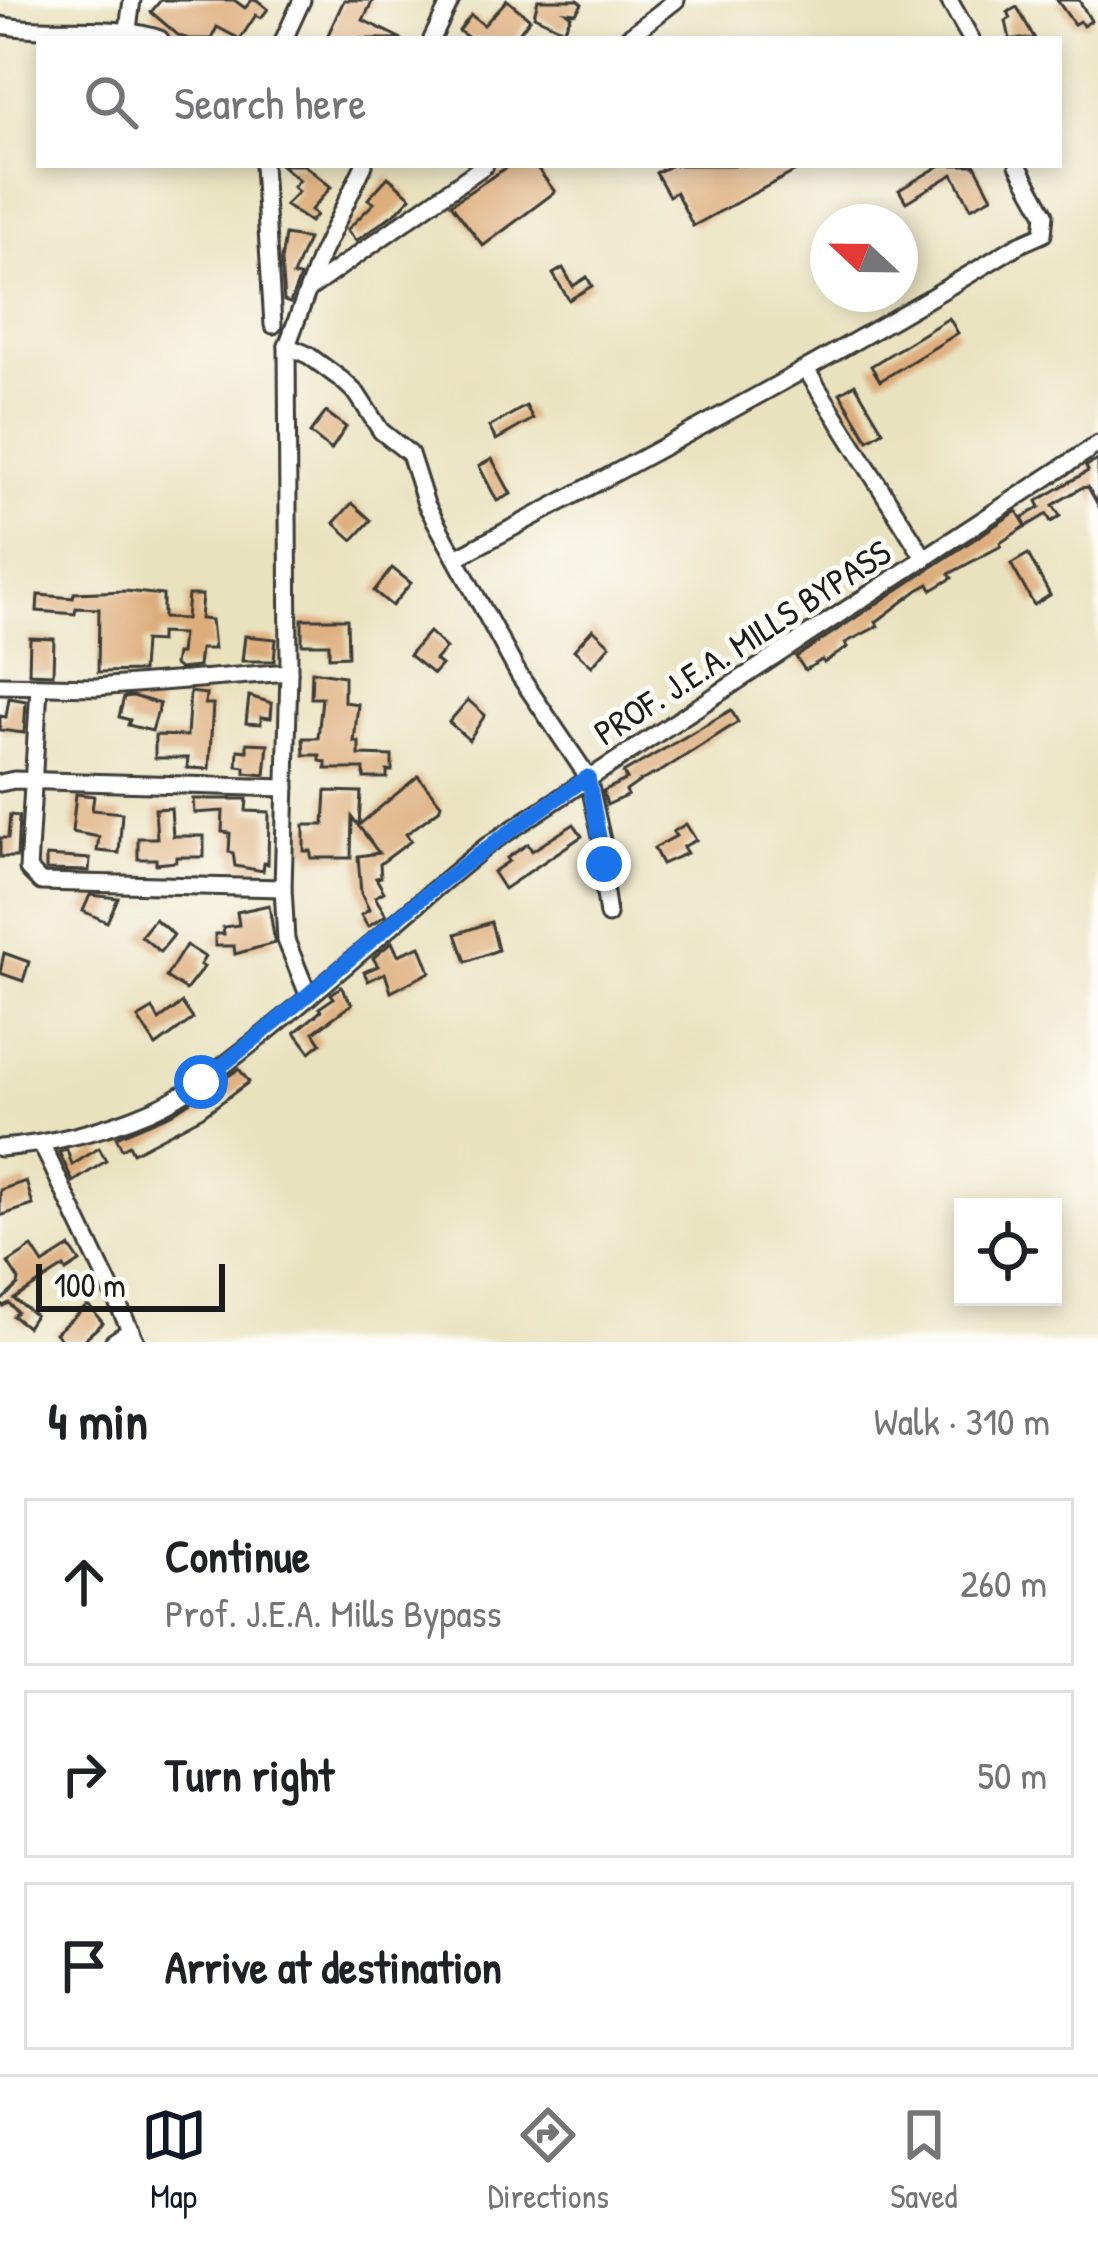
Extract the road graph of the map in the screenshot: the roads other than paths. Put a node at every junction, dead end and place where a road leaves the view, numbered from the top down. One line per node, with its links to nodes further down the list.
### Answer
1 (132, 0): 7 (street)
2 (302, 0): 9 (street)
3 (451, 0): 10 (street)
4 (676, 0): 11 (street)
5 (949, 0): 12 (street)
6 (0, 25): 7 (street)
7 (128, 28): 8 (street)
8 (151, 36)
9 (285, 36)
10 (433, 36)
11 (630, 36)
12 (969, 36)
13 (263, 168): 18 (street)
14 (363, 168): 17 (street)
15 (480, 168): 17 (street)
16 (1020, 168): 20 (street)
17 (307, 290): 19 (street)
18 (273, 325)
19 (287, 346): 22 (street); 24 (street)
20 (807, 371): 22 (street); 23 (street)
21 (1098, 444): 23 (street, PROF. J.E.A. MILLS BYPASS)
22 (456, 558): 27 (street)
23 (925, 559): 27 (street, PROF. J.E.A. MILLS BYPASS)
24 (289, 672): 26 (street); 30 (street)
25 (0, 685): 26 (street)
26 (39, 687): 28 (street)
27 (588, 777): 32 (street); 33 (street, PROF. J.E.A. MILLS BYPASS)
28 (32, 781): 29 (street); 30 (street); 31 (street)
29 (0, 783)
30 (286, 788): 31 (street)
31 (283, 887): 33 (street)
32 (608, 915)
33 (309, 998): 34 (street, PROF. J.E.A. MILLS BYPASS)
34 (42, 1145): 35 (street, PROF. J.E.A. MILLS BYPASS); 36 (street)
35 (0, 1148)
36 (133, 1336): 37 (street)
37 (112, 1342)

